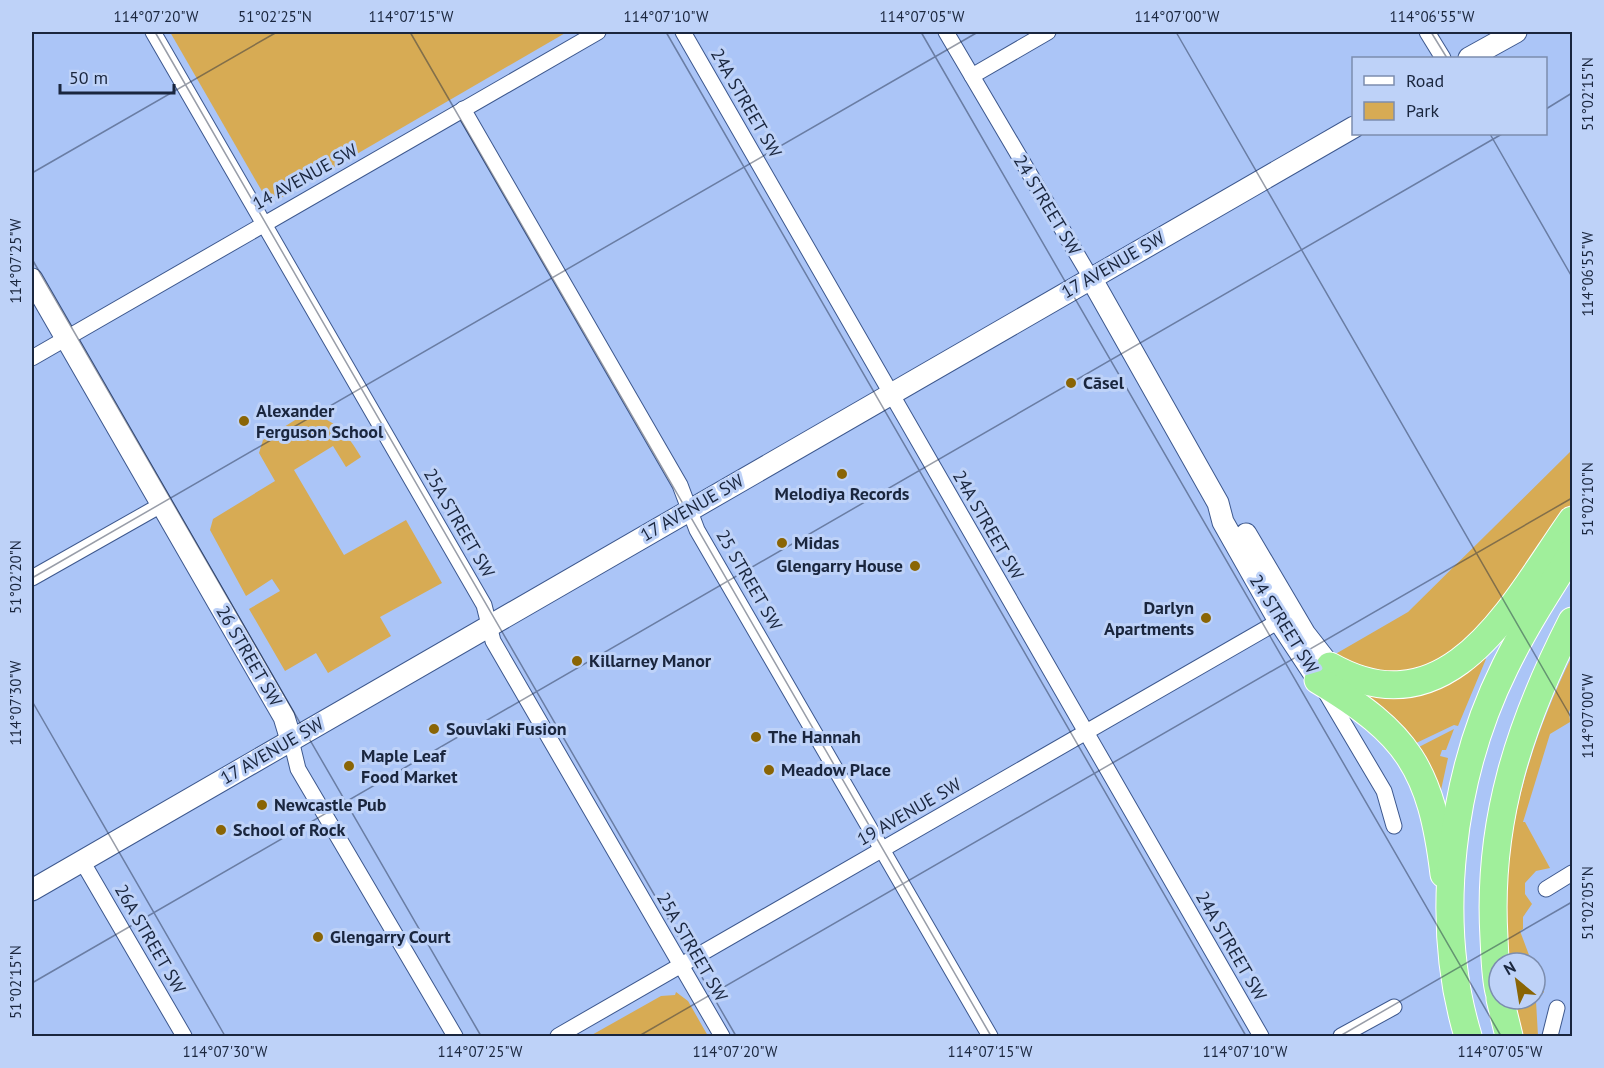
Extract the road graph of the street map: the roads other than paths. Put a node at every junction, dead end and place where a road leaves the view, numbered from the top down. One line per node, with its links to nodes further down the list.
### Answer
1 (153, 32): 13 (street, 25A STREET SW)
2 (598, 32): 11 (street, 14 AVENUE SW)
3 (683, 32): 18 (street, 24A STREET SW)
4 (946, 32): 10 (street, 24 STREET SW)
5 (1048, 32): 10 (street)
6 (1427, 32): 8 (street)
7 (1516, 32): 9 (main road)
8 (1442, 57)
9 (1471, 57)
10 (972, 76): 14 (street, 24 STREET SW)
11 (463, 110): 13 (street, 14 AVENUE SW); 21 (street, 25 STREET SW)
12 (1352, 128): 14 (main road, 17 AVENUE SW)
13 (264, 223): 16 (street, 14 AVENUE SW); 27 (street, 25A STREET SW)
14 (1091, 278): 18 (main road, 17 AVENUE SW); 19 (main road, 24 STREET SW)
15 (32, 279): 16 (main road, 26 STREET SW)
16 (66, 338): 17 (street, 14 AVENUE SW); 20 (main road, 26 STREET SW)
17 (32, 358)
18 (890, 394): 21 (main road, 17 AVENUE SW); 29 (street, 24A STREET SW)
19 (1218, 503): 25 (main road, 24 STREET SW); 28 (main road, 24 STREET SW)
20 (161, 505): 24 (street); 30 (main road, 26 STREET SW)
21 (690, 510): 27 (main road, 17 AVENUE SW); 32 (street, 25 STREET SW)
22 (1572, 520): 28 (highway)
23 (1572, 553): 37 (highway)
24 (32, 578)
25 (1279, 621): 28 (main road, 24 STREET SW); 29 (street, 19 AVENUE SW)
26 (1572, 621): 38 (highway)
27 (491, 625): 30 (main road, 17 AVENUE SW); 39 (street, 25A STREET SW)
28 (1324, 673): 31 (street, 24 STREET SW); 37 (highway)
29 (1086, 734): 32 (street, 19 AVENUE SW); 48 (street, 24A STREET SW)
30 (291, 740): 33 (main road, 17 AVENUE SW); 44 (street, 26 STREET SW)
31 (1394, 826)
32 (883, 850): 39 (street, 19 AVENUE SW); 47 (street, 25 STREET SW)
33 (82, 861): 36 (main road, 17 AVENUE SW); 43 (street, 26A STREET SW)
34 (1572, 873): 35 (street)
35 (1546, 889)
36 (32, 890)
37 (1449, 909): 50 (highway)
38 (1496, 951)
39 (681, 966): 45 (street, 19 AVENUE SW); 46 (street, 25A STREET SW)
40 (1394, 1007): 49 (street)
41 (1557, 1008): 52 (street)
42 (1503, 1011): 51 (highway)
43 (184, 1036)
44 (455, 1036)
45 (558, 1036)
46 (722, 1036)
47 (990, 1036)
48 (1261, 1036)
49 (1341, 1036)
50 (1468, 1036)
51 (1509, 1036)
52 (1550, 1036)

